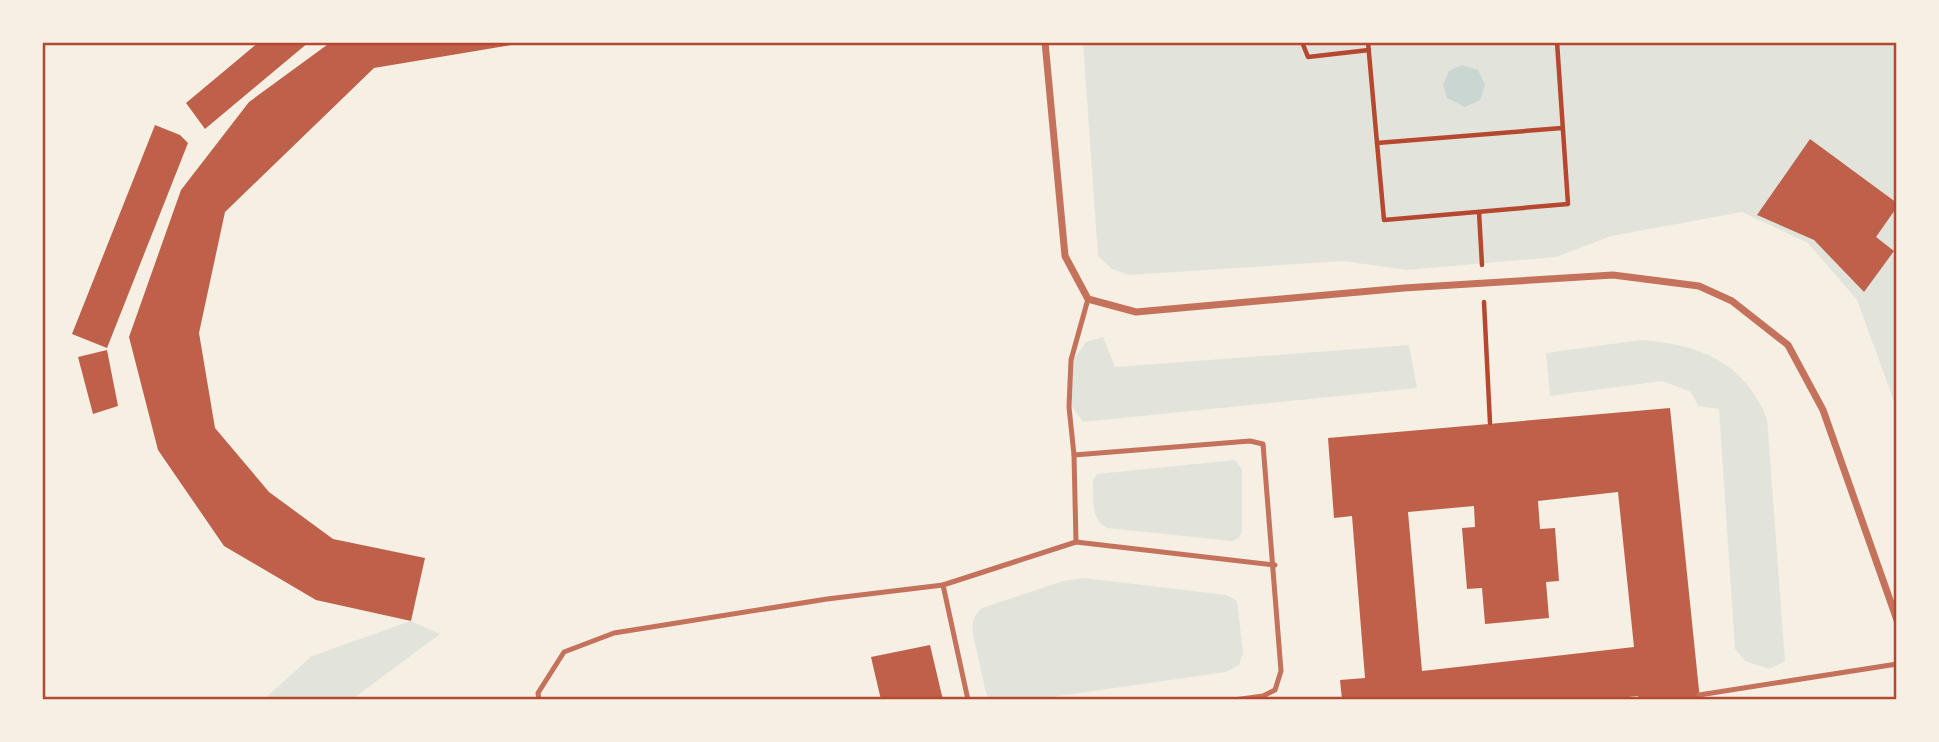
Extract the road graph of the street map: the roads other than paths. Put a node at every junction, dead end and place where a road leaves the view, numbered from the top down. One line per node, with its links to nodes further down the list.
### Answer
1 (1045, 42): 2 (street)
2 (1088, 299): 3 (lane); 7 (street)
3 (1074, 455): 4 (lane); 5 (lane)
4 (1076, 542): 5 (lane); 6 (lane)
5 (1275, 565): 12 (lane)
6 (943, 585): 10 (lane); 11 (lane)
7 (1897, 620)
8 (1897, 664): 9 (lane)
9 (1699, 695)
10 (539, 700)
11 (968, 700)
12 (1234, 700)

